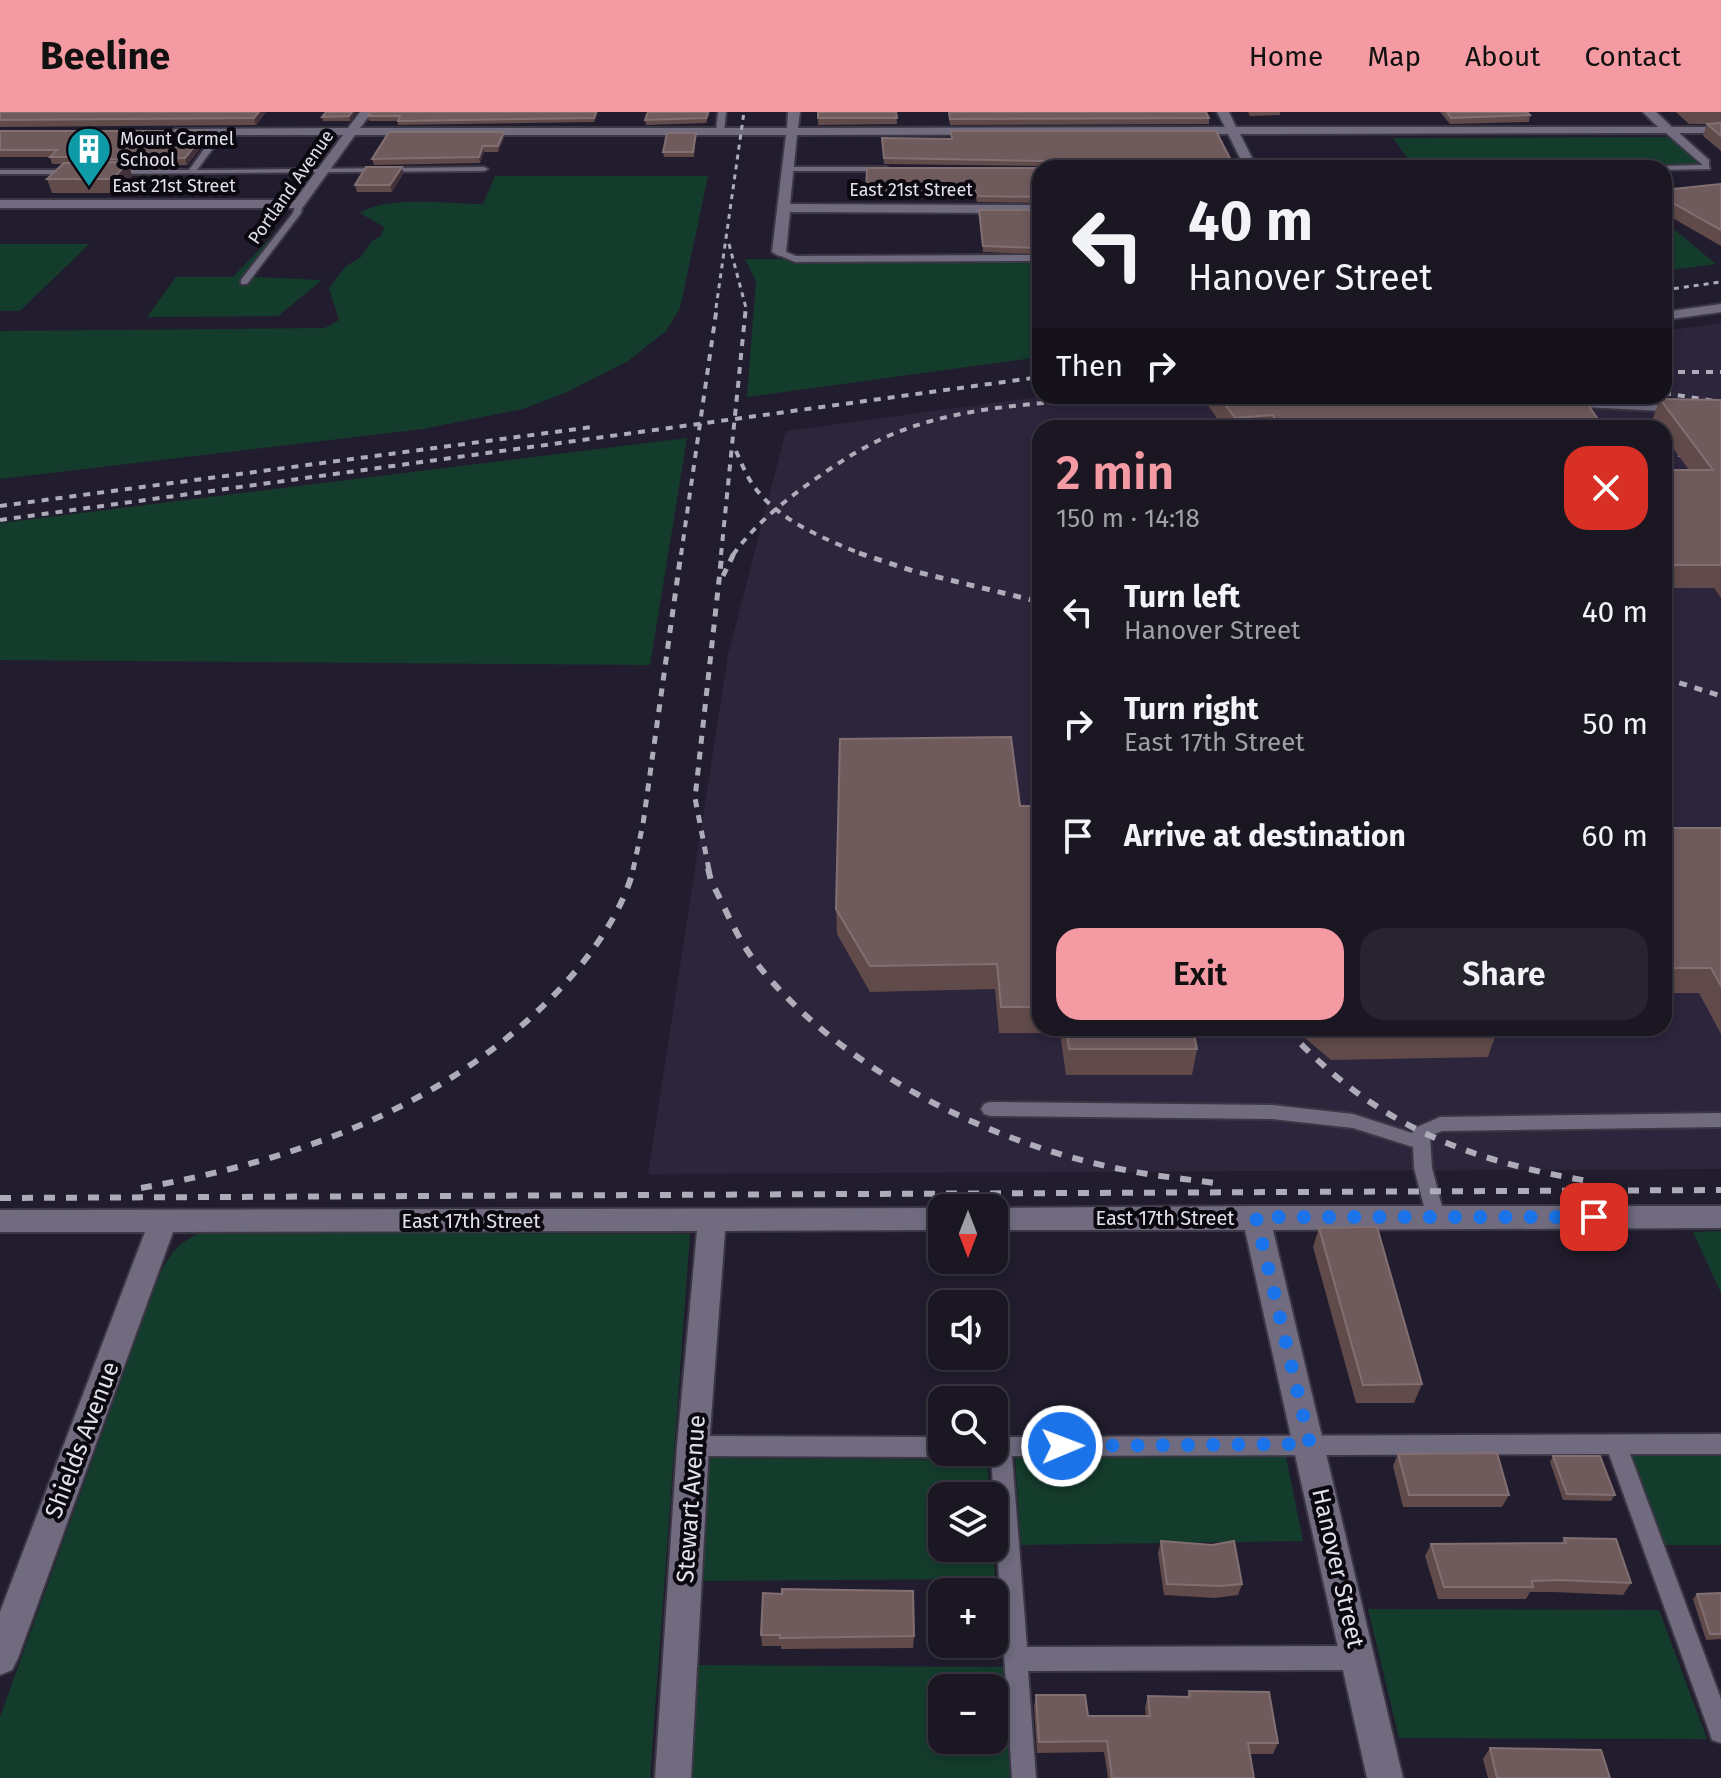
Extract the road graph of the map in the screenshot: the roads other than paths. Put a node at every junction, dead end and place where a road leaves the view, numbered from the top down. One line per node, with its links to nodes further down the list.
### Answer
1 (366, 112): 11 (street, Portland Avenue)
2 (722, 112): 12 (lane)
3 (794, 112): 13 (street)
4 (1223, 112): 8 (street)
5 (1649, 112): 6 (street)
6 (1669, 130): 7 (street); 8 (street); 15 (street)
7 (1721, 130)
8 (1232, 131): 13 (street); 14 (street)
9 (158, 132): 10 (street)
10 (221, 132): 11 (street); 24 (lane)
11 (352, 132): 12 (street); 20 (street, Portland Avenue)
12 (720, 132): 13 (street)
13 (793, 132): 18 (street)
14 (1247, 160)
15 (1705, 163): 16 (lane)
16 (1672, 168)
17 (484, 169): 20 (lane)
18 (787, 169): 19 (lane); 27 (street)
19 (898, 169)
20 (322, 171): 24 (lane); 26 (street, Portland Avenue)
21 (0, 172): 22 (lane)
22 (79, 172)
23 (95, 172): 24 (lane)
24 (191, 172)
25 (0, 204): 26 (street, East 21st Street)
26 (299, 204): 31 (lane, Portland Avenue)
27 (782, 208): 28 (street, East 21st Street); 29 (street)
28 (1032, 209)
29 (779, 252): 30 (lane)
30 (1032, 258)
31 (244, 282)
32 (1721, 308): 33 (street)
33 (1672, 315)
34 (1591, 404): 35 (lane)
35 (1721, 411)
36 (990, 1109): 38 (lane)
37 (1721, 1120): 38 (lane)
38 (1422, 1143): 41 (lane)
39 (1256, 1217): 41 (street, East 17th Street); 43 (street, East 17th Street); 47 (street, Hanover Street)
40 (1721, 1217): 41 (street, East 17th Street)
41 (1436, 1218)
42 (928, 1219): 44 (street, East 17th Street)
43 (1008, 1219)
44 (712, 1220): 46 (street, East 17th Street); 50 (street, Stewart Avenue)
45 (0, 1221): 46 (street, East 17th Street)
46 (163, 1222): 54 (street, Shields Avenue)
47 (1310, 1444): 48 (lane); 52 (lane); 55 (street, Hanover Street)
48 (1616, 1444): 49 (lane); 57 (lane)
49 (1721, 1444)
50 (693, 1446): 51 (lane); 58 (street, Stewart Avenue)
51 (928, 1447)
52 (1008, 1447)
53 (999, 1466): 56 (lane)
54 (0, 1658)
55 (1358, 1658): 56 (lane); 60 (street, Hanover Street)
56 (1016, 1659): 59 (lane)
57 (1721, 1731)
58 (673, 1778)
59 (1024, 1778)
60 (1385, 1778)

